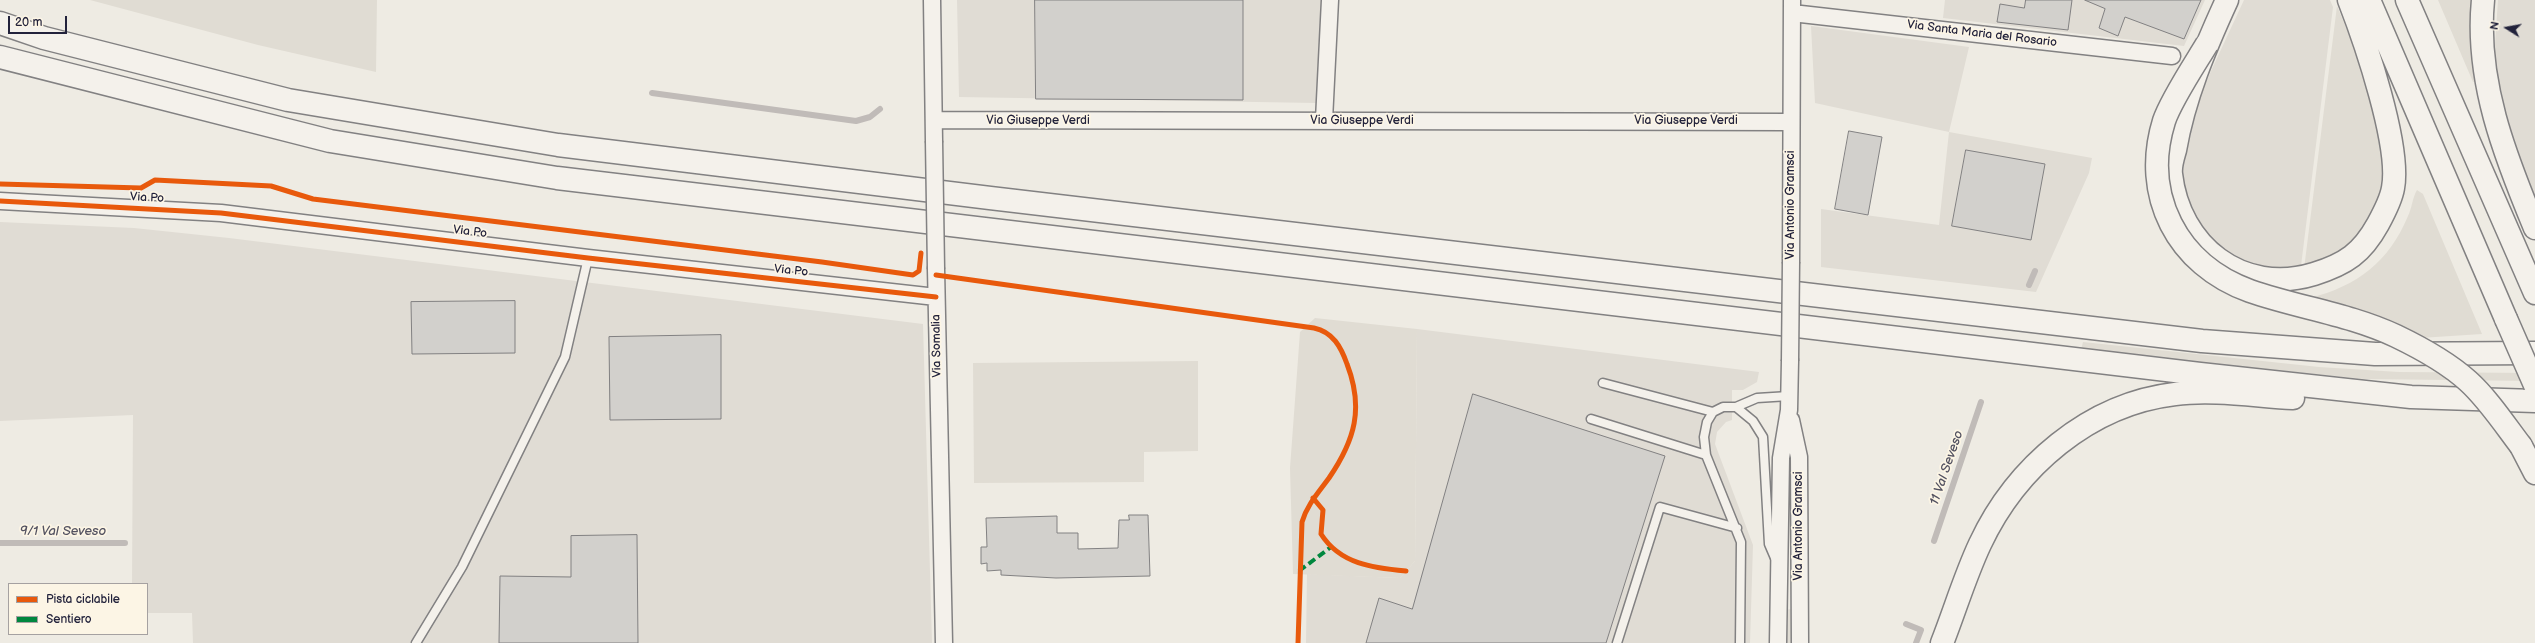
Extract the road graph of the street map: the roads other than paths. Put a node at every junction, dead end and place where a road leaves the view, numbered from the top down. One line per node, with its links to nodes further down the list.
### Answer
1 (932, 0): 13 (street, Via Somalia)
2 (1330, 0): 14 (street)
3 (2227, 0): 10 (highway)
4 (2349, 0): 10 (highway, bridge)
5 (2369, 0): 23 (highway, bridge)
6 (2407, 0): 19 (highway)
7 (2483, 0): 17 (highway)
8 (1792, 6): 11 (street, Via Santa Maria del Rosario); 15 (street, Via Antonio Gramsci)
9 (0, 23): 21 (highway)
10 (2207, 44): 31 (highway, bridge)
11 (2172, 56)
12 (0, 58): 24 (highway)
13 (934, 120): 14 (street, Via Giuseppe Verdi); 20 (street, Via Somalia, bridge)
14 (1324, 120): 15 (street, Via Giuseppe Verdi)
15 (1790, 122): 26 (street, Via Antonio Gramsci, bridge)
16 (0, 201): 18 (street, Via Po)
17 (2535, 228)
18 (588, 258): 20 (street, Via Po); 34 (lane)
19 (2535, 293)
20 (936, 297): 35 (street, Via Somalia)
21 (2535, 353)
22 (1603, 383): 28 (lane)
23 (2535, 385)
24 (2374, 393): 25 (highway); 40 (highway)
25 (2535, 402)
26 (1789, 403): 27 (lane); 33 (street, Via Antonio Gramsci); 39 (street, Via Antonio Gramsci)
27 (1736, 407): 28 (lane); 33 (lane)
28 (1713, 412): 30 (lane)
29 (1592, 419): 30 (lane)
30 (1706, 455): 32 (lane)
31 (2535, 473)
32 (1737, 528): 36 (lane); 37 (lane)
33 (1778, 567): 38 (street, Via Antonio Gramsci)
34 (416, 643)
35 (944, 643)
36 (1617, 643)
37 (1740, 643)
38 (1778, 643)
39 (1800, 643)
40 (1942, 643)

